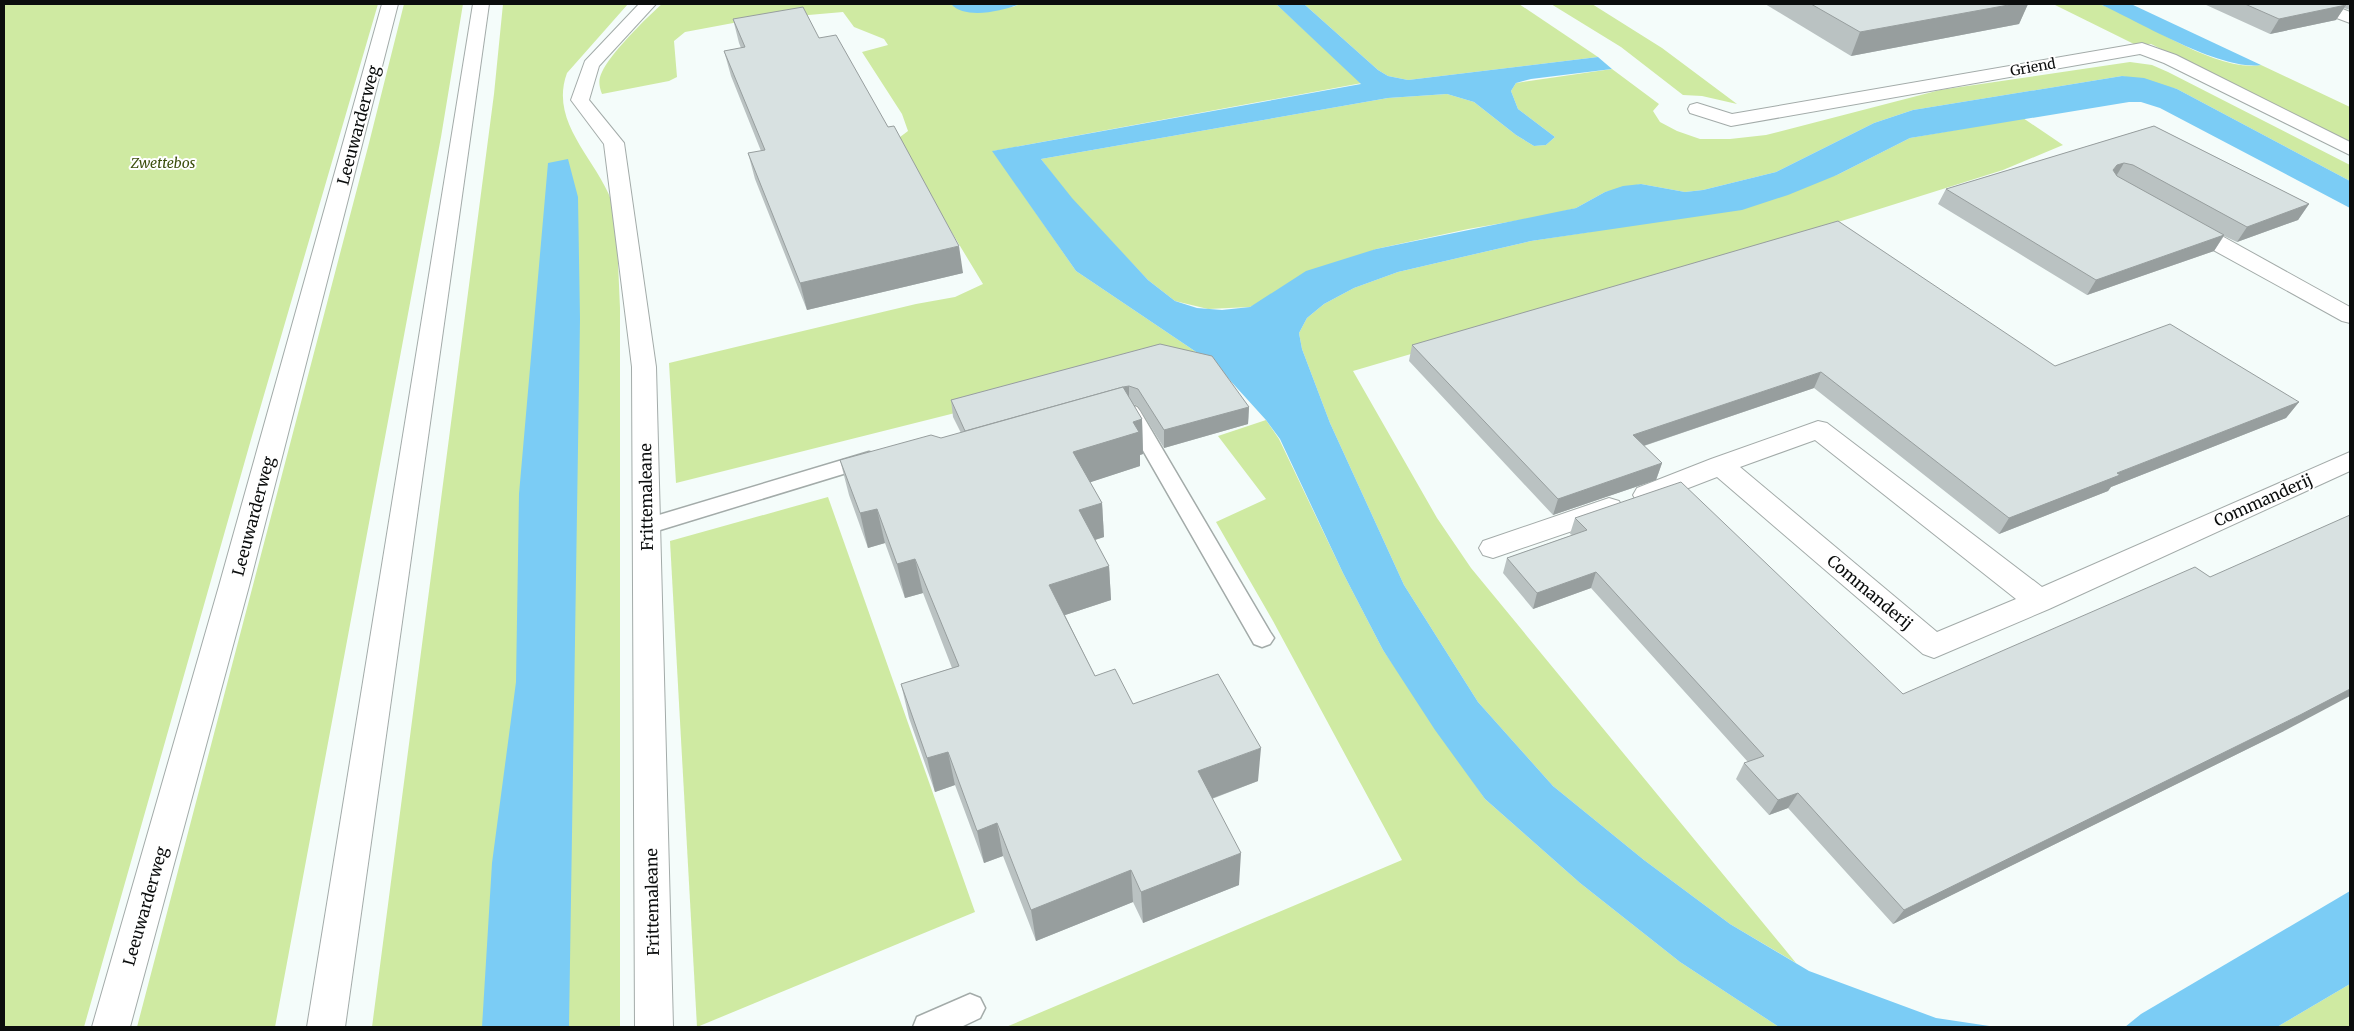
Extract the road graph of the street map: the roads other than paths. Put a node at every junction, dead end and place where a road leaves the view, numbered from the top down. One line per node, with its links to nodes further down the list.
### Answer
1 (390, 4): 19 (street, Leeuwarderweg)
2 (481, 4): 20 (street)
3 (648, 4): 14 (street, Frittemaleane)
4 (2316, 4): 5 (street)
5 (2350, 18)
6 (1697, 109): 7 (street, Griend)
7 (2350, 149)
8 (2166, 214): 9 (street)
9 (2350, 316)
10 (1103, 419): 17 (lane)
11 (885, 454): 14 (lane)
12 (2350, 461): 16 (street, Commanderij)
13 (1720, 465): 15 (street); 16 (street); 16 (street, Commanderij)
14 (647, 526): 21 (street, Frittemaleane)
15 (1493, 548)
16 (2039, 602)
17 (1262, 638)
18 (970, 1008): 22 (lane)
19 (111, 1027)
20 (326, 1027)
21 (654, 1027)
22 (928, 1027)

